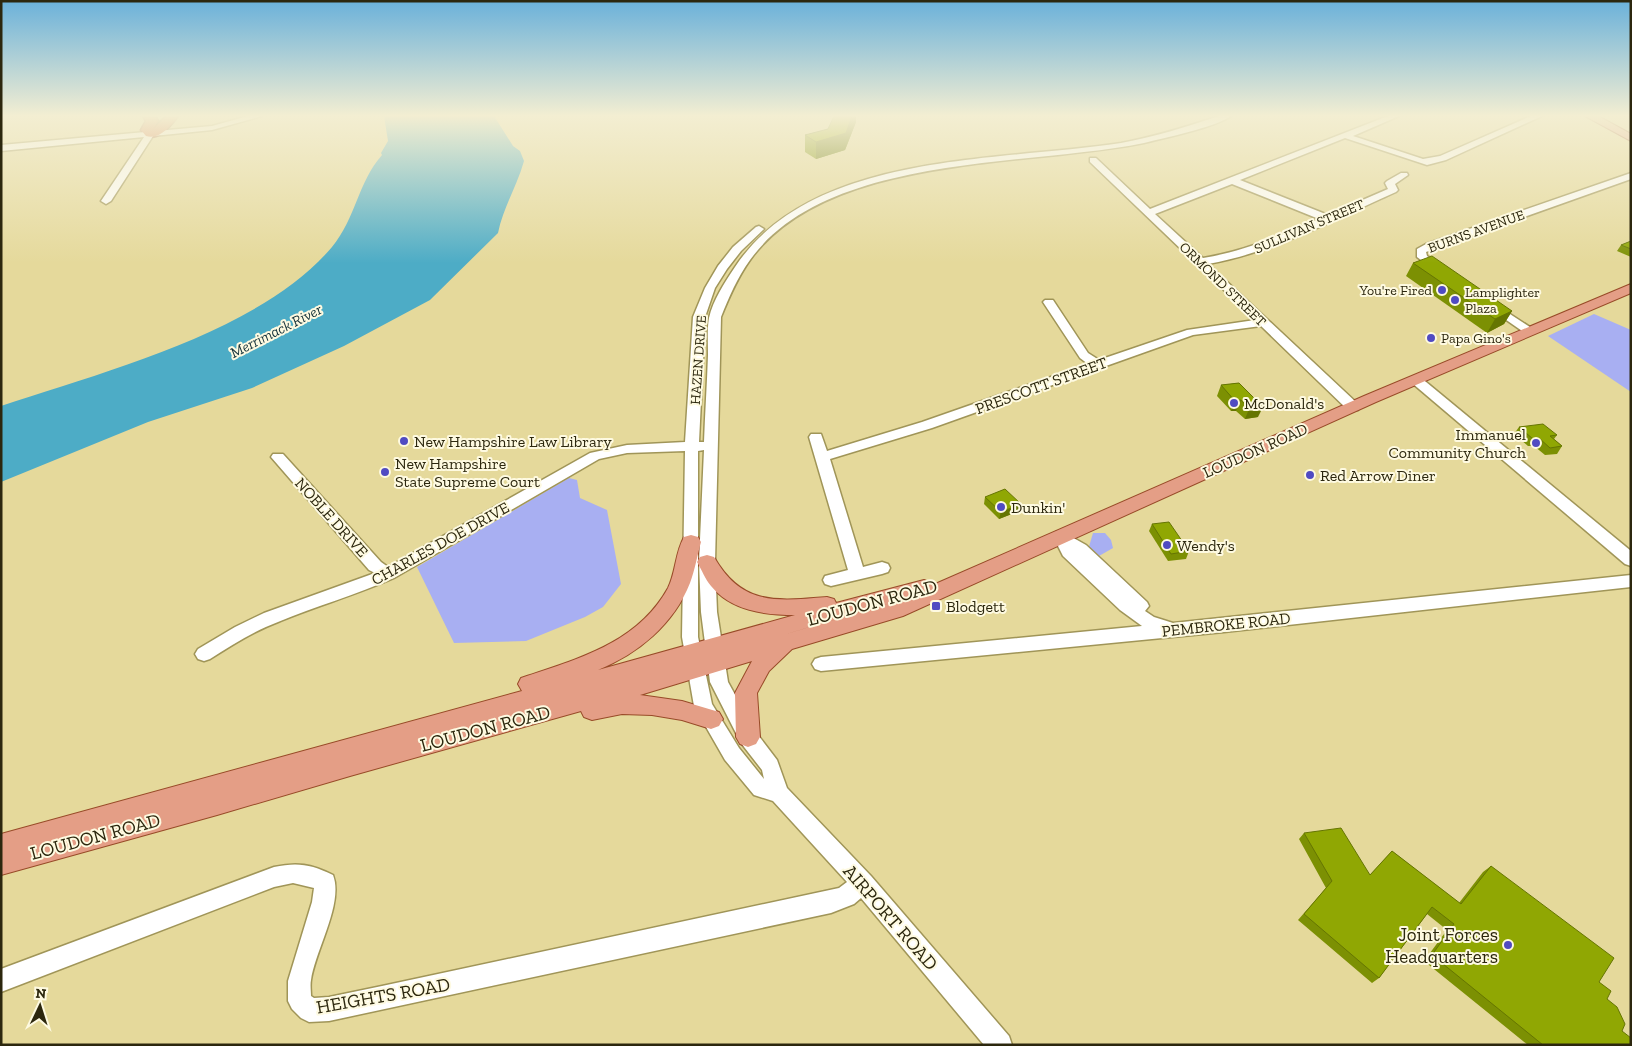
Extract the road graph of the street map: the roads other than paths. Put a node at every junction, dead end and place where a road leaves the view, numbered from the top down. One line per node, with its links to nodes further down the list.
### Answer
1 (130, 165): 9 (street)
2 (923, 165): 24 (street, HAZEN DRIVE)
3 (964, 165): 23 (street, HAZEN DRIVE)
4 (1098, 165): 10 (street, ORMOND STREET)
5 (1274, 165): 8 (street)
6 (1404, 175): 11 (street, SULLIVAN STREET)
7 (1631, 176): 13 (street, BURNS AVENUE)
8 (1233, 181): 10 (street); 11 (street)
9 (106, 201)
10 (1149, 213): 12 (street, ORMOND STREET)
11 (1328, 219): 12 (street, SULLIVAN STREET)
12 (1200, 262): 17 (street, ORMOND STREET)
13 (1448, 275)
14 (1631, 288): 18 (main road, LOUDON ROAD)
15 (1482, 298): 18 (street)
16 (1049, 302): 19 (street)
17 (1264, 322): 19 (street, PRESCOTT STREET); 21 (street, ORMOND STREET)
18 (1529, 331): 20 (main road, LOUDON ROAD)
19 (1097, 365): 26 (street, PRESCOTT STREET)
20 (1416, 380): 21 (main road, LOUDON ROAD); 29 (street)
21 (1353, 407): 27 (main road, LOUDON ROAD)
22 (816, 437): 26 (street)
23 (709, 445): 24 (street, CHARLES DOE DRIVE); 30 (street, HAZEN DRIVE)
24 (693, 446): 28 (street, HAZEN DRIVE); 32 (street, CHARLES DOE DRIVE)
25 (278, 457): 32 (street, NOBLE DRIVE)
26 (821, 457): 33 (street)
27 (1061, 536): 34 (main road, LOUDON ROAD); 38 (street)
28 (691, 542): 41 (street, HAZEN DRIVE); 45 (main road)
29 (1631, 560)
30 (707, 562): 37 (main road); 41 (street, HAZEN DRIVE)
31 (882, 568): 33 (street)
32 (388, 574): 40 (street, CHARLES DOE DRIVE)
33 (857, 574): 35 (street)
34 (964, 579): 37 (main road, LOUDON ROAD); 39 (main road, LOUDON ROAD)
35 (830, 580)
36 (1631, 581): 38 (street, PEMBROKE ROAD)
37 (878, 599): 41 (main road, LOUDON ROAD)
38 (1188, 627): 42 (street, PEMBROKE ROAD)
39 (788, 643): 41 (main road, LOUDON ROAD); 44 (main road)
40 (204, 654)
41 (704, 657): 43 (street, AIRPORT ROAD); 44 (street, AIRPORT ROAD); 45 (main road, LOUDON ROAD); 46 (main road, LOUDON ROAD)
42 (821, 664)
43 (711, 719): 46 (main road); 47 (street, AIRPORT ROAD)
44 (748, 737): 47 (street, AIRPORT ROAD)
45 (357, 746): 48 (main road, LOUDON ROAD)
46 (415, 747): 49 (main road, LOUDON ROAD)
47 (779, 793): 50 (street, AIRPORT ROAD)
48 (1, 846)
49 (1, 862)
50 (863, 883): 51 (street, HEIGHTS ROAD); 52 (street, AIRPORT ROAD)
51 (1, 981)
52 (1000, 1045)

